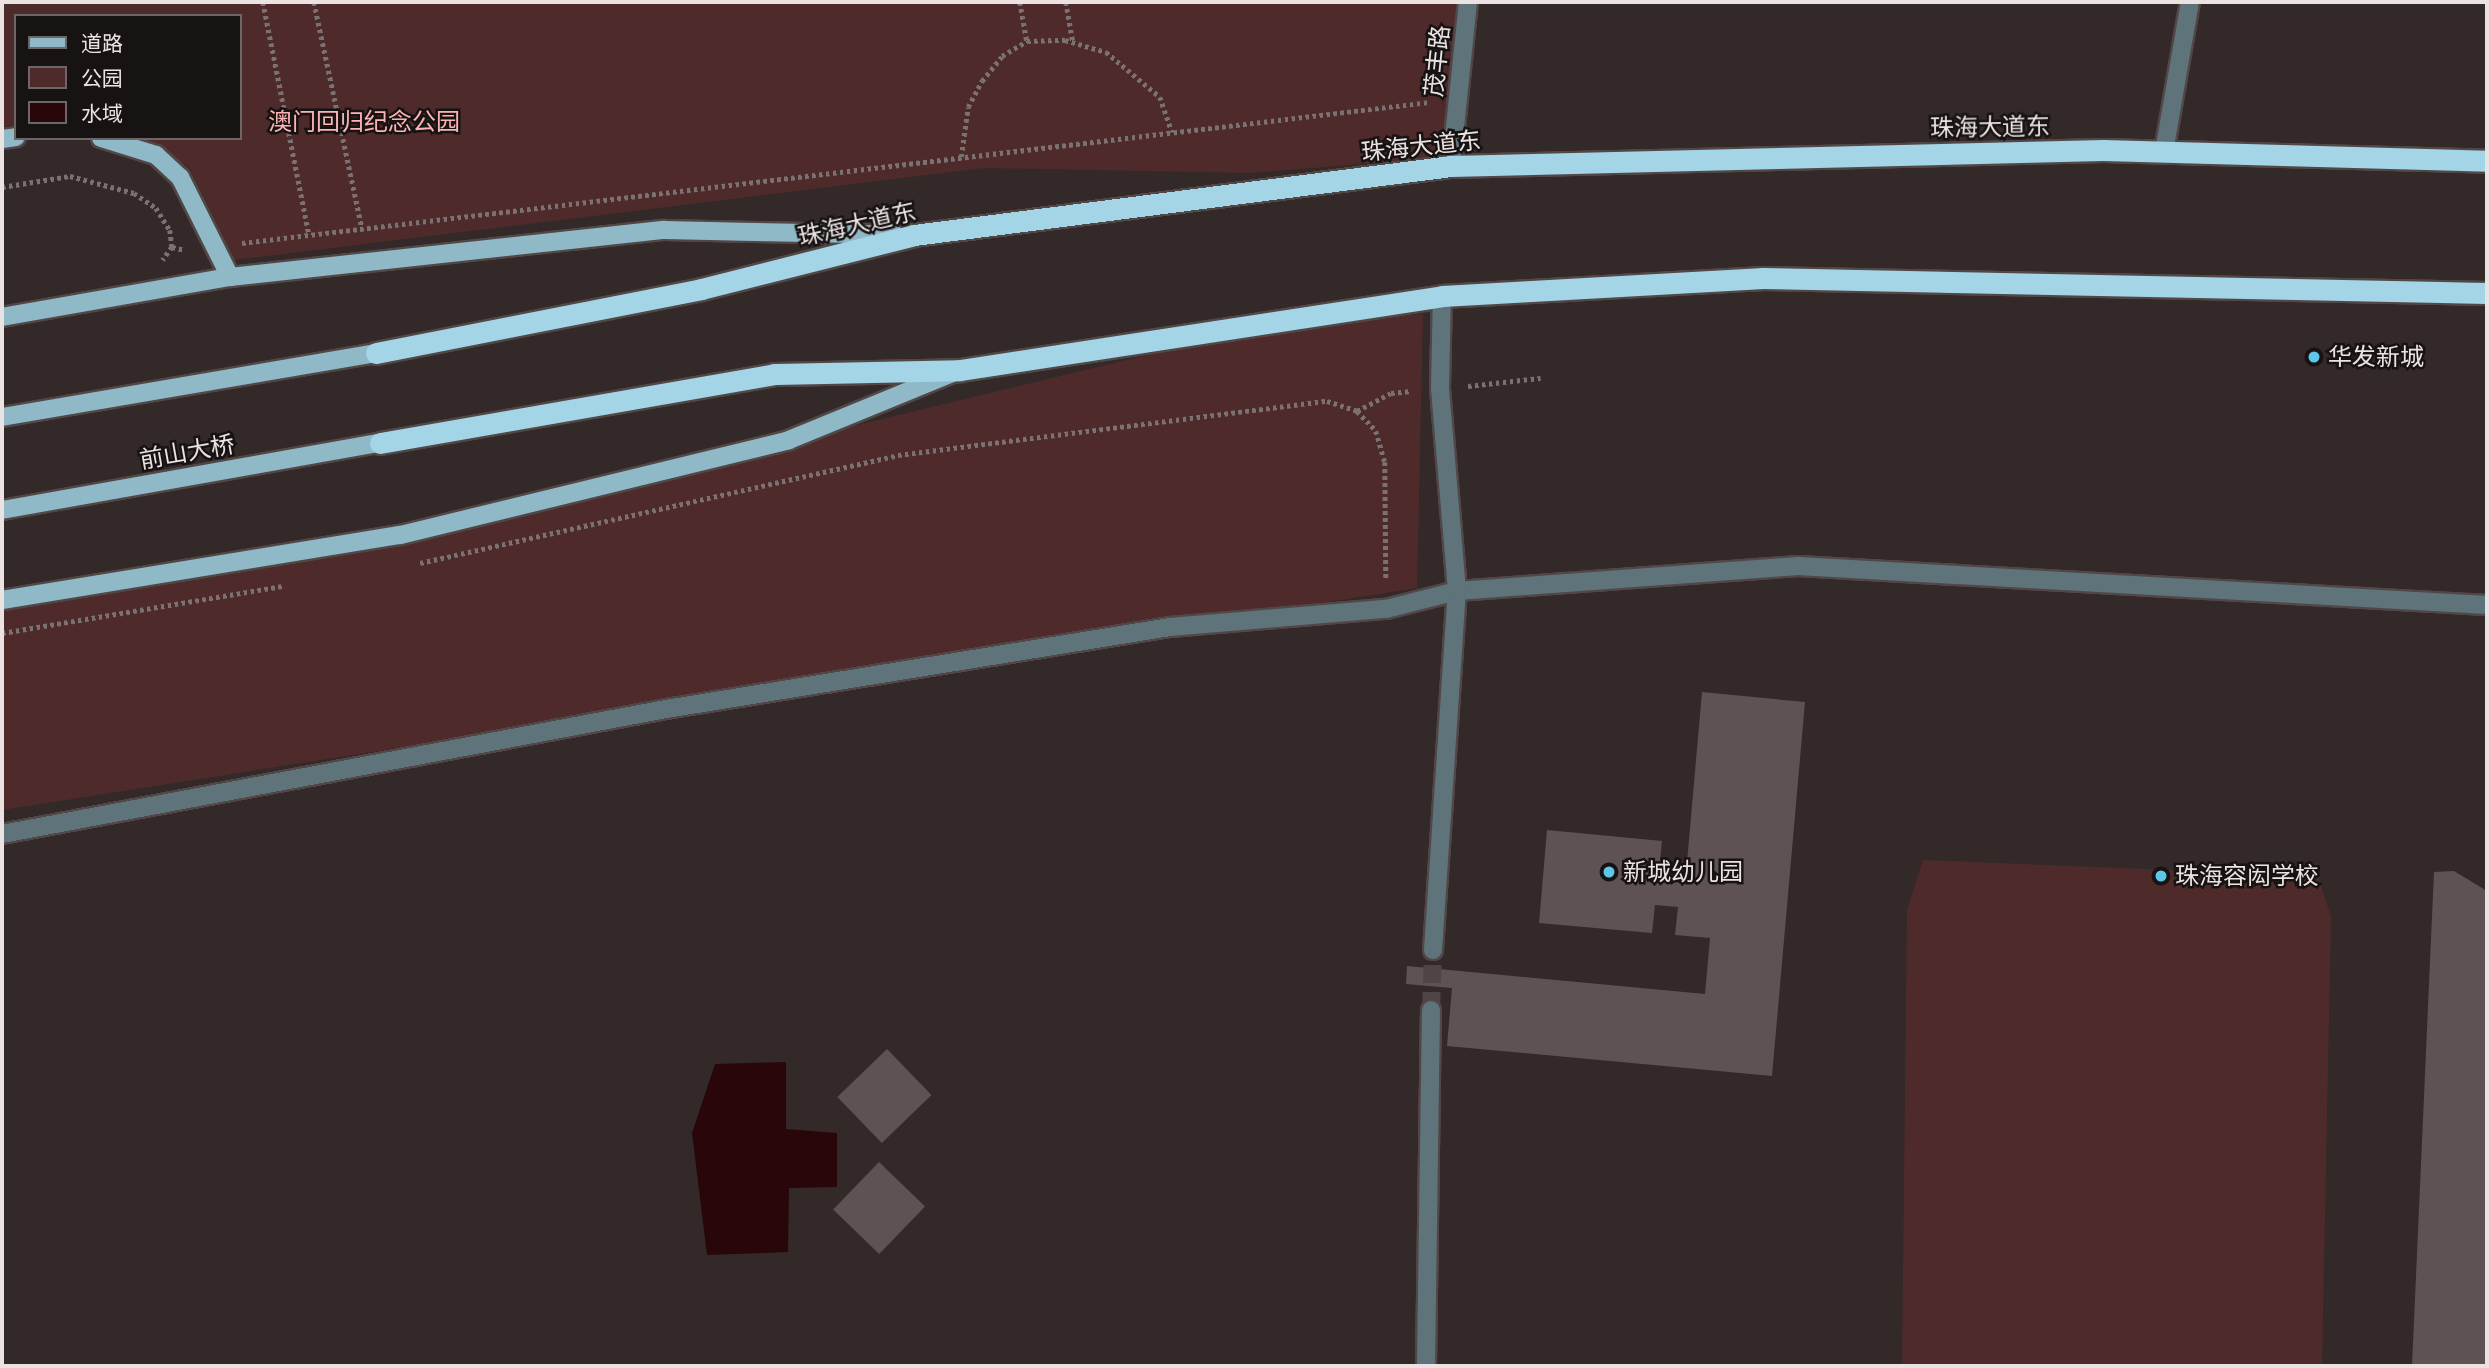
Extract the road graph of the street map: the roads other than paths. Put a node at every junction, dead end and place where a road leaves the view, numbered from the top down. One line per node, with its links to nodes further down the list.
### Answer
1 (1468, 2): 6 (street, 茂丰路)
2 (2190, 2): 4 (street)
3 (107, 140): 8 (main road)
4 (2164, 152): 5 (highway, 珠海大道东); 6 (highway, 珠海大道东)
5 (2487, 161)
6 (1451, 166): 7 (highway, 珠海大道东)
7 (914, 235): 8 (main road); 12 (highway, 珠海大道东)
8 (230, 277): 11 (main road)
9 (2487, 293): 10 (highway)
10 (1442, 296): 13 (highway); 17 (street)
11 (2, 317)
12 (376, 353): 14 (main road)
13 (960, 370): 15 (highway); 18 (main road)
14 (2, 417)
15 (380, 443): 16 (main road, 前山大桥)
16 (2, 510)
17 (1457, 591): 19 (street); 20 (street); 21 (street)
18 (2, 600)
19 (2487, 605)
20 (2, 834)
21 (1433, 950)
22 (1431, 1010): 23 (street)
23 (1426, 1366)

